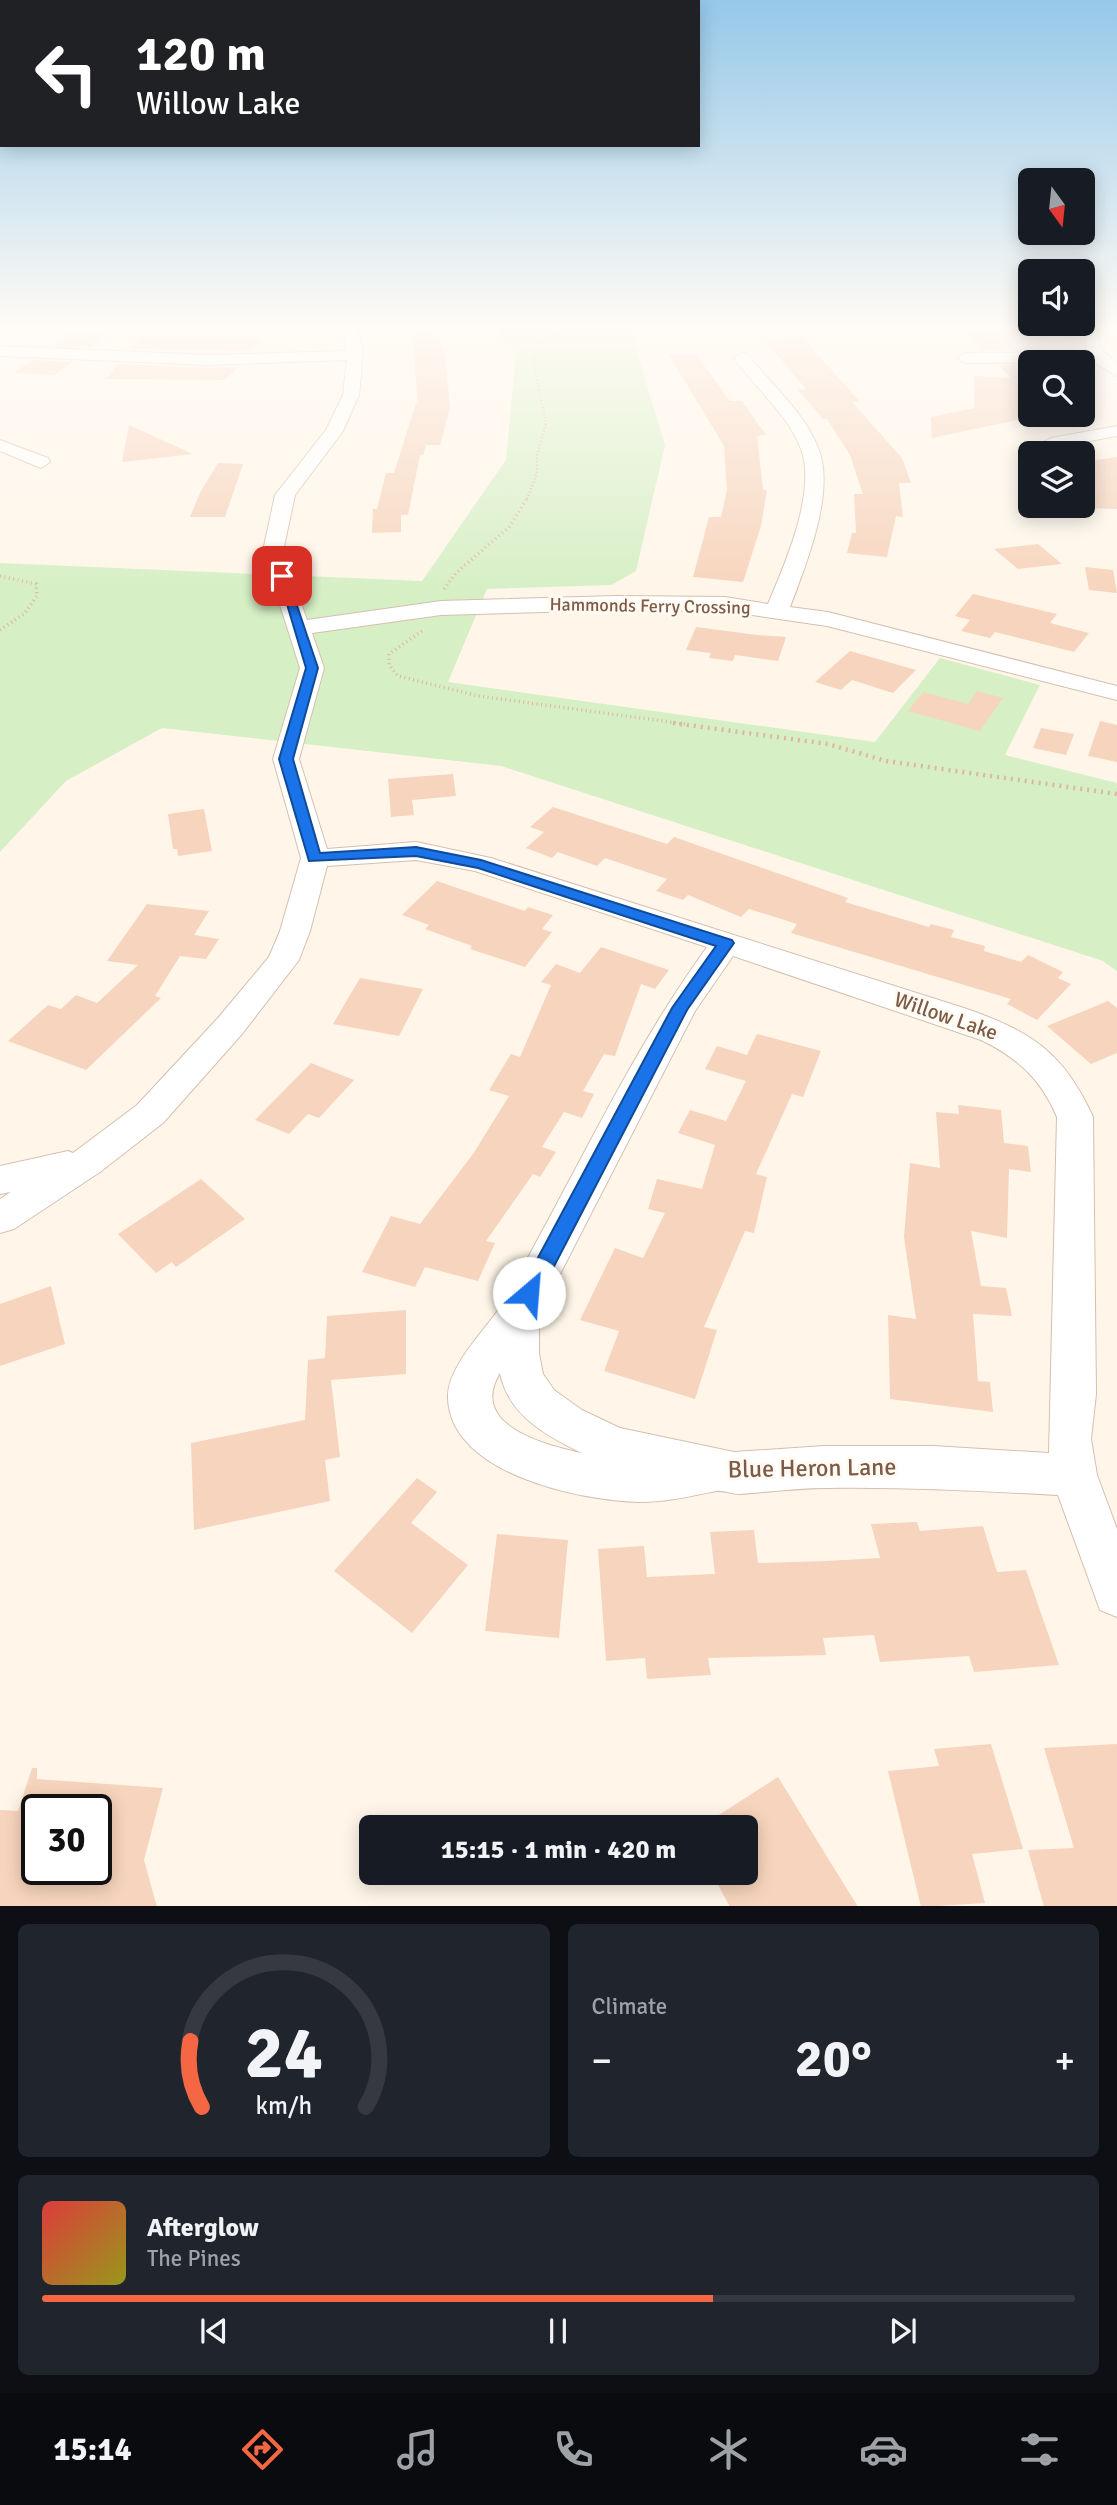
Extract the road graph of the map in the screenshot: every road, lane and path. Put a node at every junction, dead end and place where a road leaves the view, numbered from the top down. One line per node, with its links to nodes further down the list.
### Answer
1 (342, 415): 11 (street)
2 (545, 415): 9 (path)
3 (786, 415): 10 (street)
4 (1117, 431): 5 (street)
5 (1062, 441)
6 (0, 446): 7 (street)
7 (41, 462)
8 (0, 576): 12 (path)
9 (441, 608): 10 (street, Hammonds Ferry Crossing); 11 (street, Hammonds Ferry Crossing); 14 (path)
10 (777, 610): 13 (street, Hammonds Ferry Crossing)
11 (300, 628): 15 (street)
12 (0, 630)
13 (1117, 693)
14 (1117, 794)
15 (314, 858): 16 (street, Willow Lake); 17 (street)
16 (726, 943): 20 (street, Blue Heron Lane); 22 (street, Willow Lake)
17 (87, 1161): 18 (street); 19 (street)
18 (0, 1180)
19 (0, 1218)
20 (518, 1315): 21 (street, Blue Heron Lane); 21 (street)
21 (734, 1473): 22 (street, Blue Heron Lane)
22 (1074, 1475): 23 (street, Willow Lake)
23 (1117, 1593)

